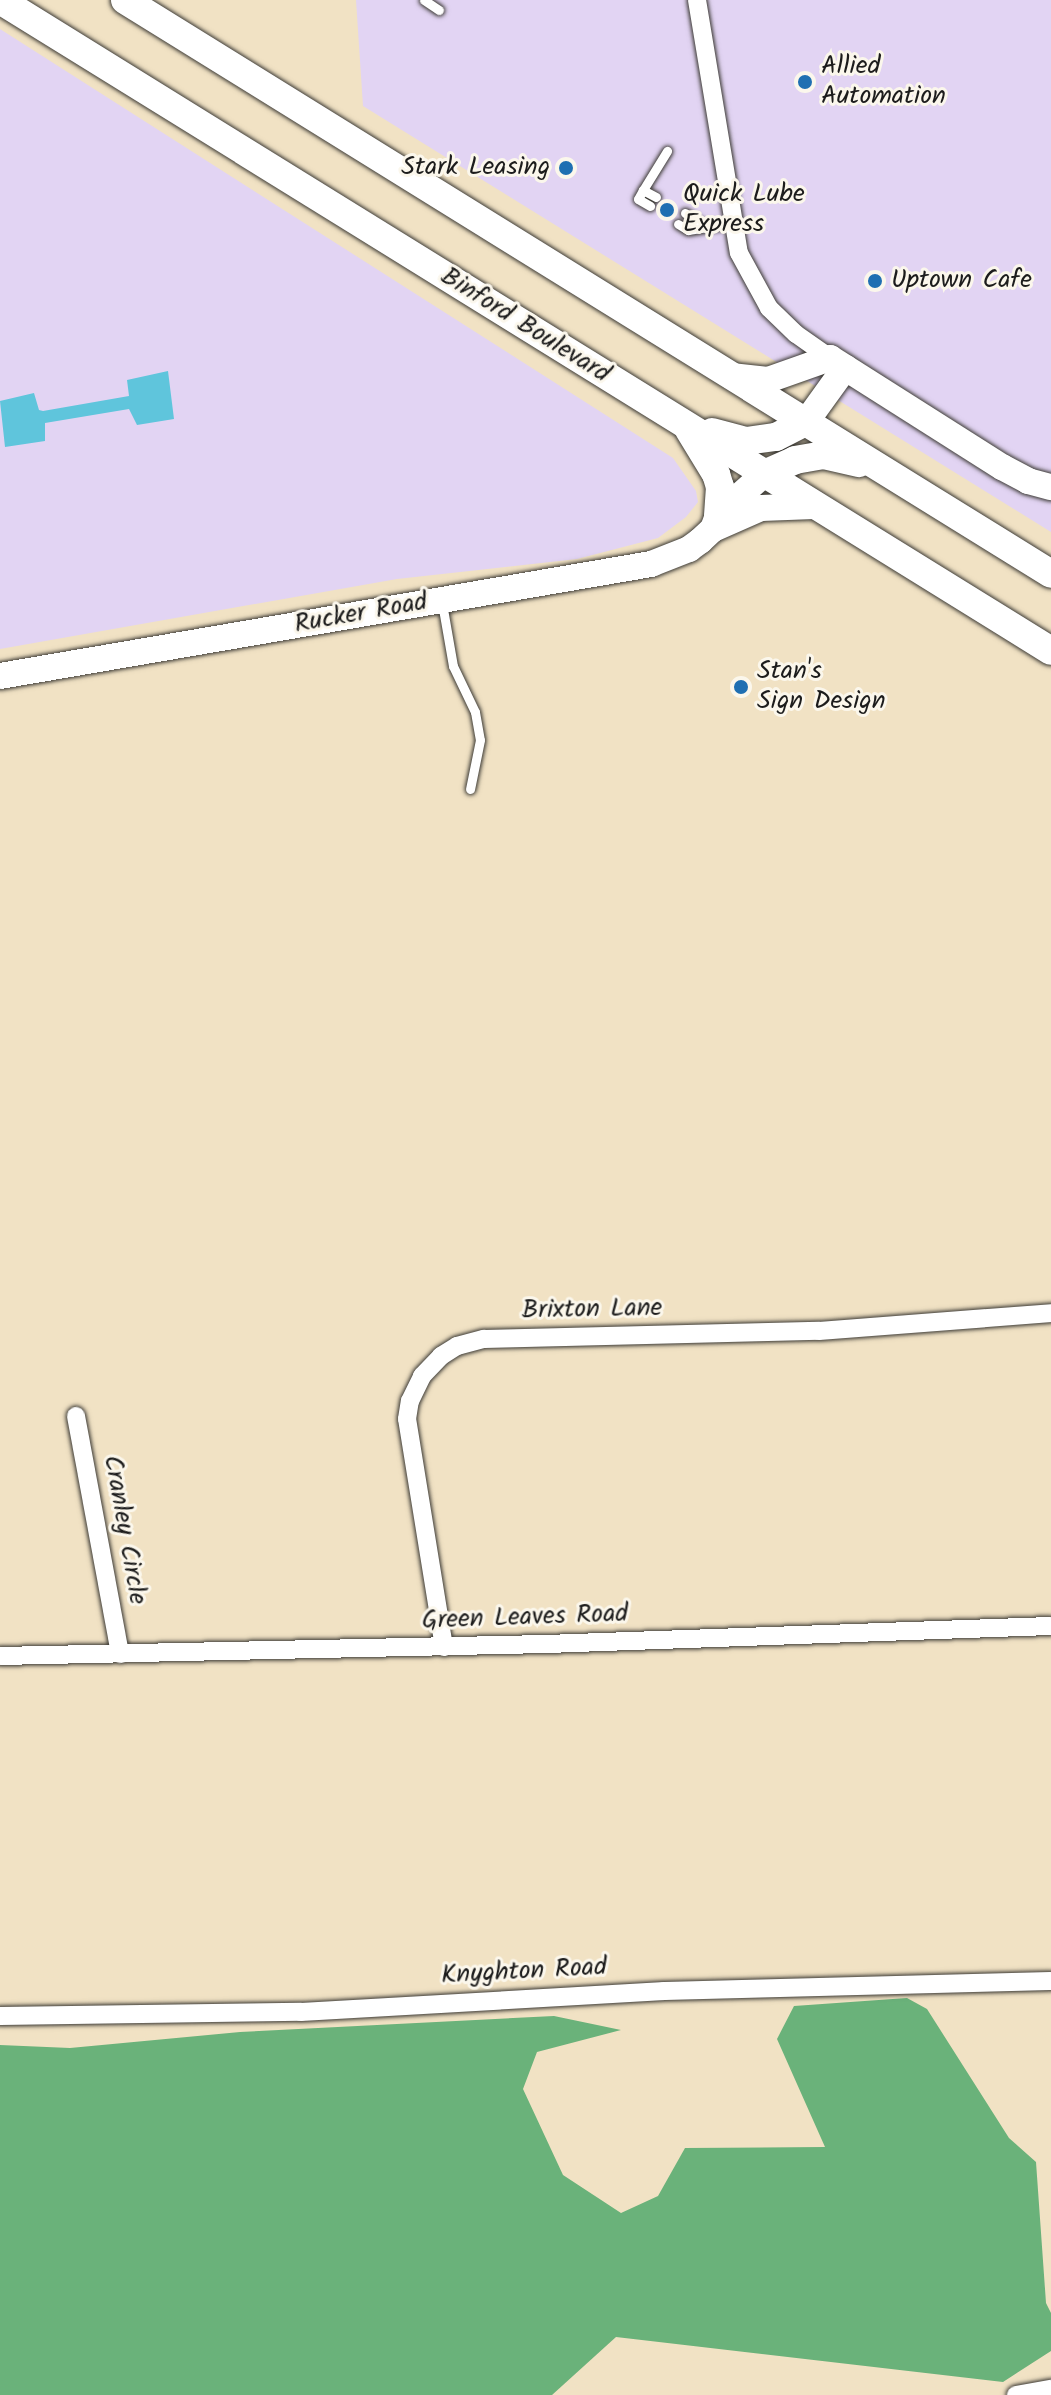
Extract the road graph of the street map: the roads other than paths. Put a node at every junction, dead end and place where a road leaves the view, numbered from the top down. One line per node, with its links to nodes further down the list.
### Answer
1 (0, 0): 15 (main road, Binford Boulevard)
2 (125, 0): 13 (main road)
3 (424, 0): 5 (lane)
4 (697, 0): 9 (street)
5 (439, 10)
6 (667, 151): 7 (lane)
7 (653, 201)
8 (685, 213): 11 (lane)
9 (732, 223): 11 (lane); 12 (street)
10 (678, 224): 11 (lane)
11 (705, 226)
12 (838, 363): 13 (street); 14 (street); 18 (street)
13 (731, 376): 14 (main road)
14 (806, 422): 15 (main road); 16 (main road)
15 (687, 426): 17 (main road, Binford Boulevard); 20 (main road)
16 (875, 467): 17 (main road); 21 (main road)
17 (764, 474): 19 (main road, Binford Boulevard); 20 (street, Rucker Road)
18 (1051, 487)
19 (814, 506): 20 (street, Rucker Road); 23 (main road, Binford Boulevard)
20 (715, 522): 22 (street, Rucker Road)
21 (1051, 574)
22 (441, 600): 24 (street, Rucker Road); 25 (lane)
23 (1051, 651)
24 (0, 676)
25 (470, 789)
26 (1051, 1313): 29 (street, Brixton Lane)
27 (76, 1416): 30 (street, Cranley Circle)
28 (1051, 1626): 29 (street, Green Leaves Road)
29 (444, 1647): 30 (street, Green Leaves Road)
30 (120, 1654): 31 (street, Green Leaves Road)
31 (0, 1656)
32 (1051, 1981): 33 (street, Knyghton Road)
33 (0, 2016)
34 (1051, 2389): 35 (street)
35 (1016, 2395)

